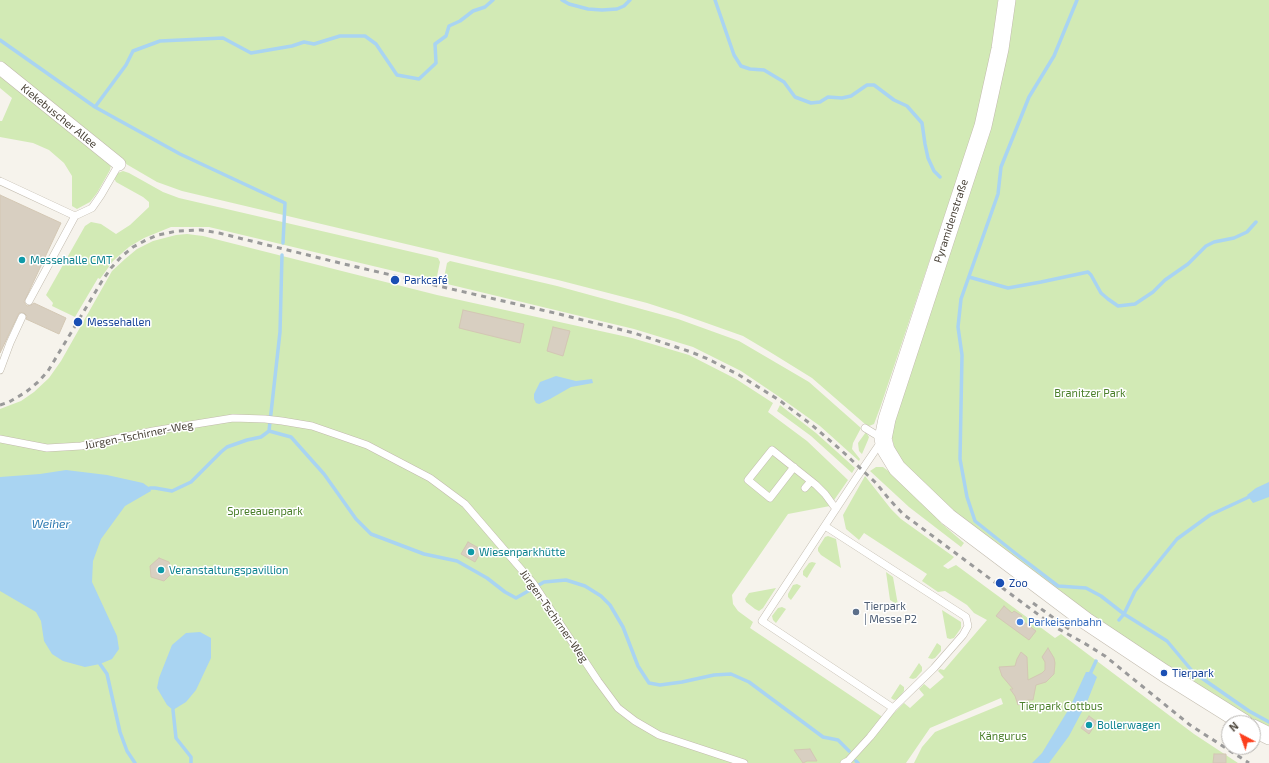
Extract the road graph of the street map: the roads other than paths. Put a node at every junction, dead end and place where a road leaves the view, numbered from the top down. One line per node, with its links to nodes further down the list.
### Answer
1 (1007, 0): 11 (street, Pyramidenstraße)
2 (0, 68): 3 (street, Kiekebuscher Allee)
3 (119, 164): 5 (lane)
4 (0, 182): 5 (lane)
5 (75, 216): 6 (lane)
6 (29, 301)
7 (22, 317): 8 (lane)
8 (0, 370)
9 (865, 428): 11 (lane)
10 (0, 439): 19 (lane, Jürgen-Tschirner-Weg)
11 (883, 439): 15 (lane); 18 (street)
12 (794, 467): 12 (lane); 13 (lane)
13 (811, 481): 14 (lane); 15 (lane)
14 (805, 488)
15 (836, 509): 16 (lane)
16 (825, 526): 17 (lane); 17 (lane)
17 (893, 708): 20 (lane)
18 (1231, 715)
19 (744, 763)
20 (844, 763)

